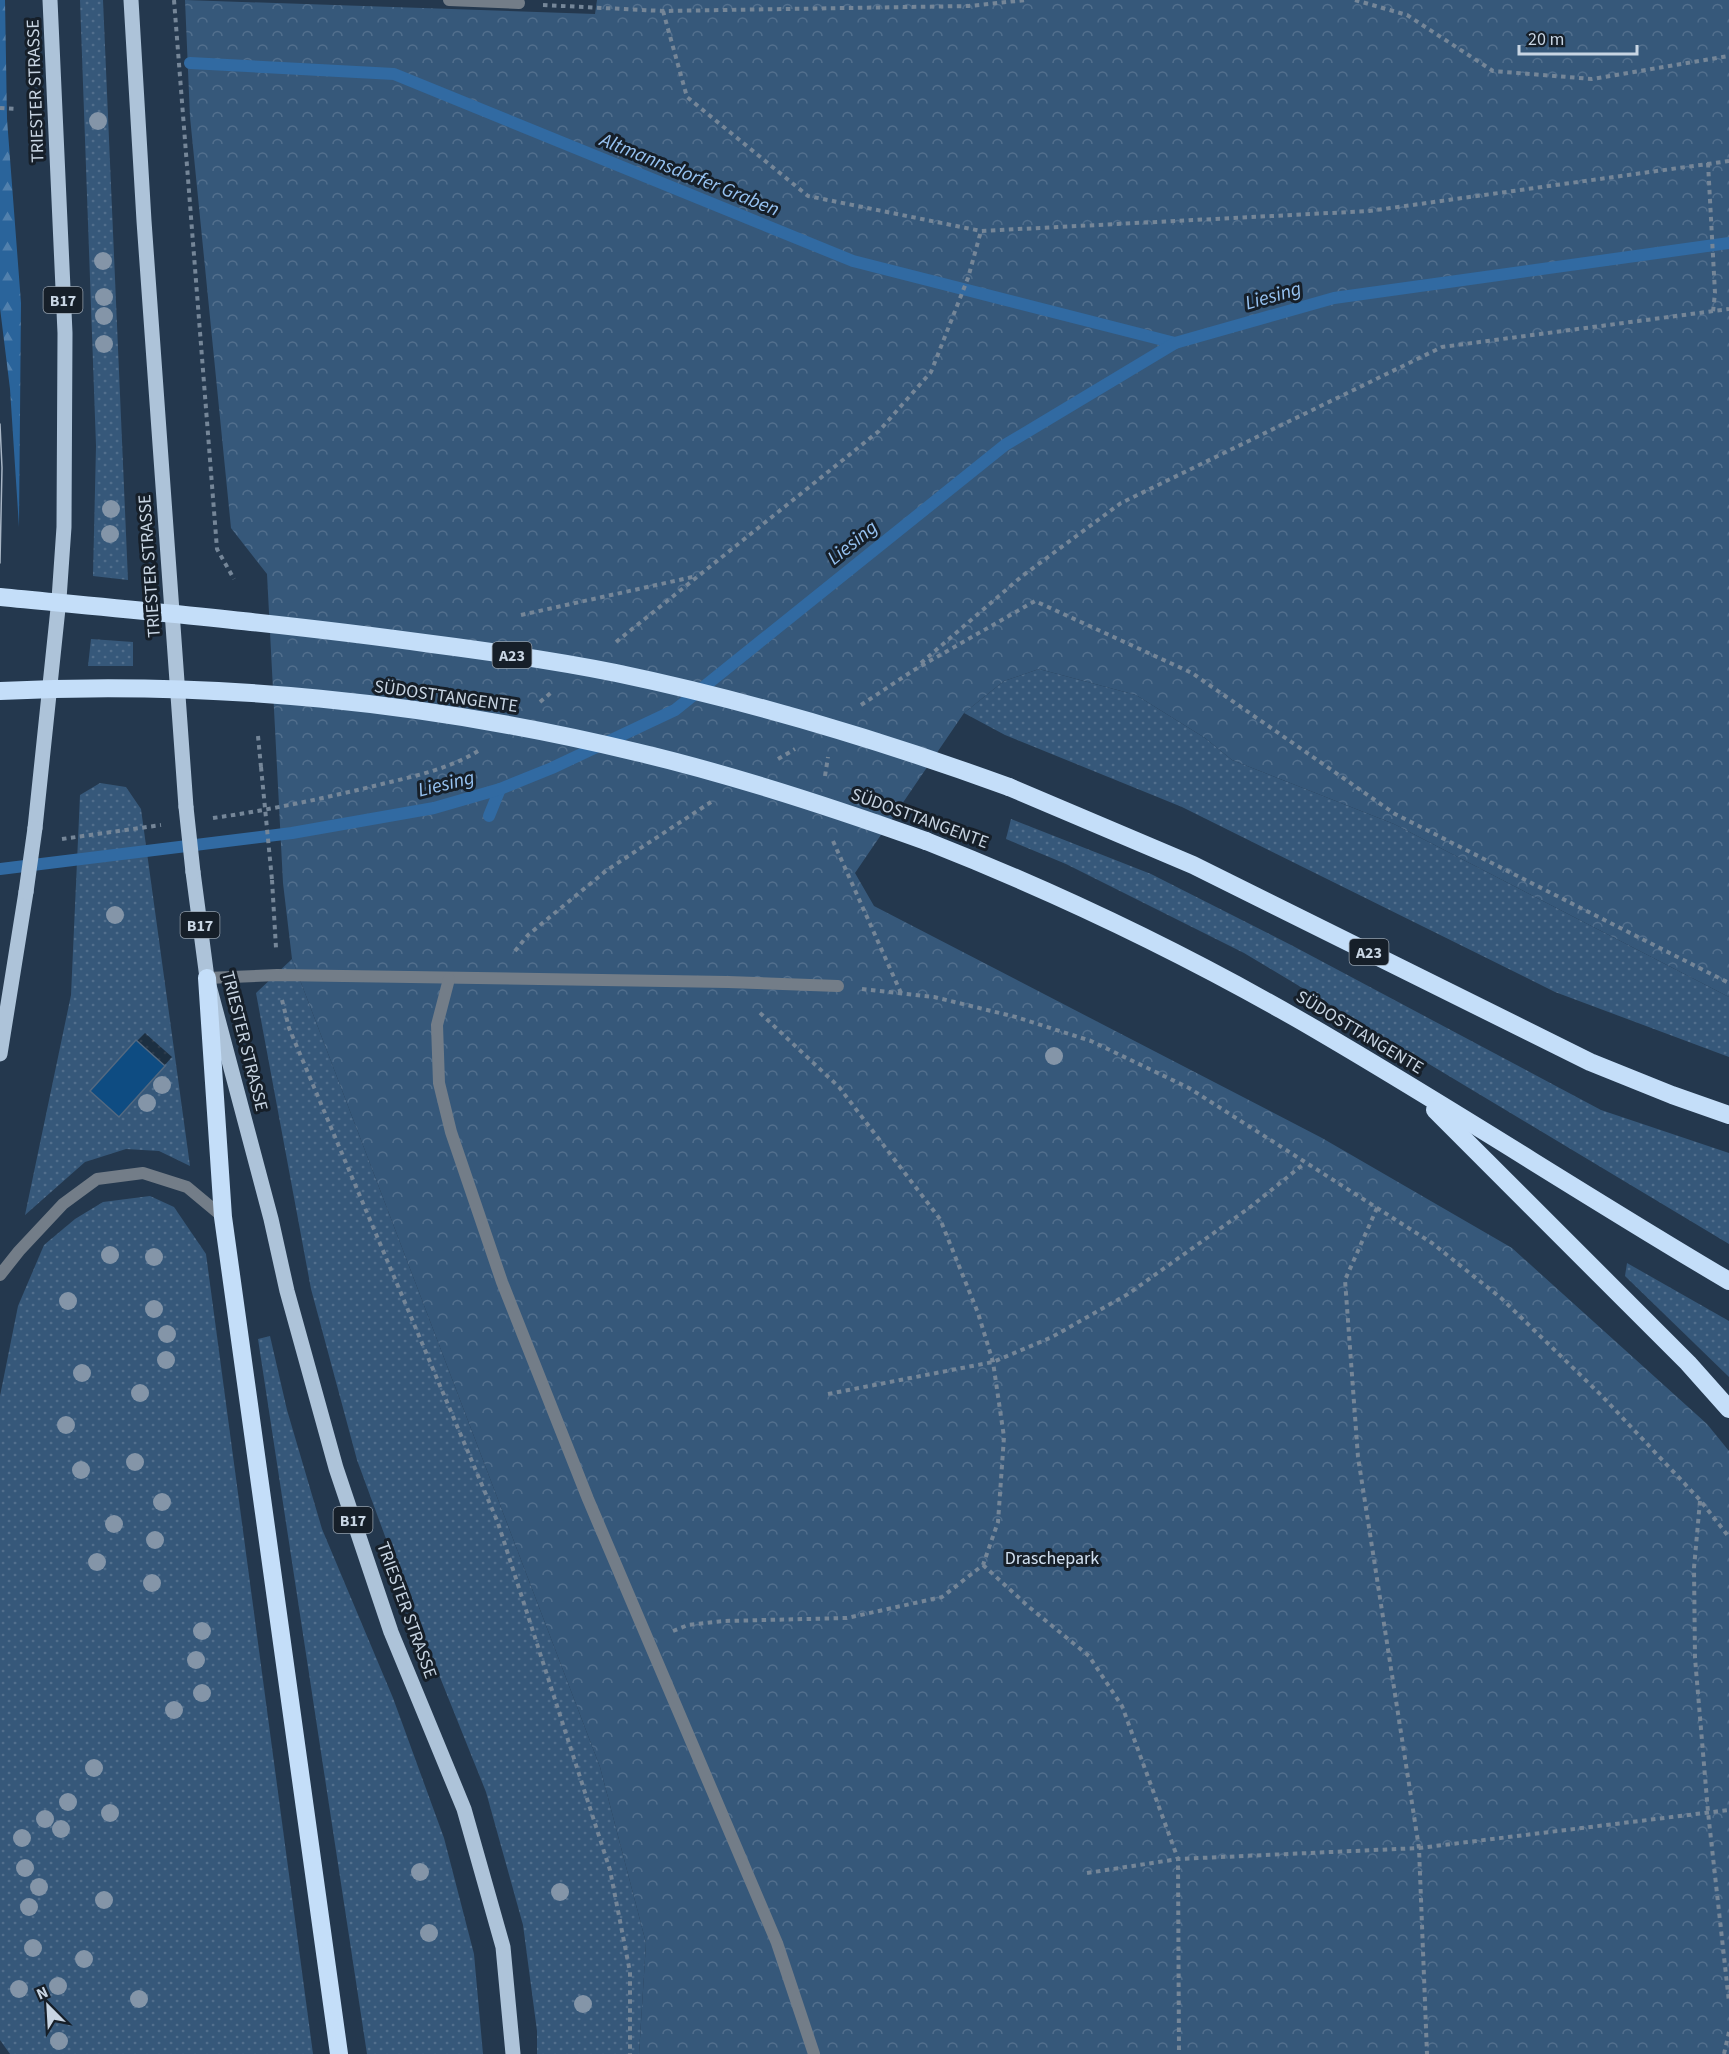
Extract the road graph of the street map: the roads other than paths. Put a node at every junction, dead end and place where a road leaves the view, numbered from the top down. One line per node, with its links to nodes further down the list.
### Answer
1 (50, 0): 10 (main road, TRIESTER STRASSE / B17, bridge)
2 (131, 0): 7 (main road, TRIESTER STRASSE / B17, bridge)
3 (449, 0): 4 (lane)
4 (519, 3)
5 (0, 597): 12 (highway, A23, bridge)
6 (0, 691): 11 (highway, SÜDOSTTANGENTE, bridge)
7 (207, 978): 8 (lane); 13 (highway); 18 (main road, TRIESTER STRASSE / B17)
8 (449, 979): 9 (lane); 19 (lane)
9 (838, 986)
10 (0, 1054)
11 (1413, 1088): 15 (highway, SÜDOSTTANGENTE); 16 (highway)
12 (1729, 1114)
13 (223, 1217): 14 (lane); 17 (highway)
14 (0, 1275)
15 (1729, 1281)
16 (1729, 1409)
17 (339, 2054)
18 (513, 2054)
19 (814, 2054)

